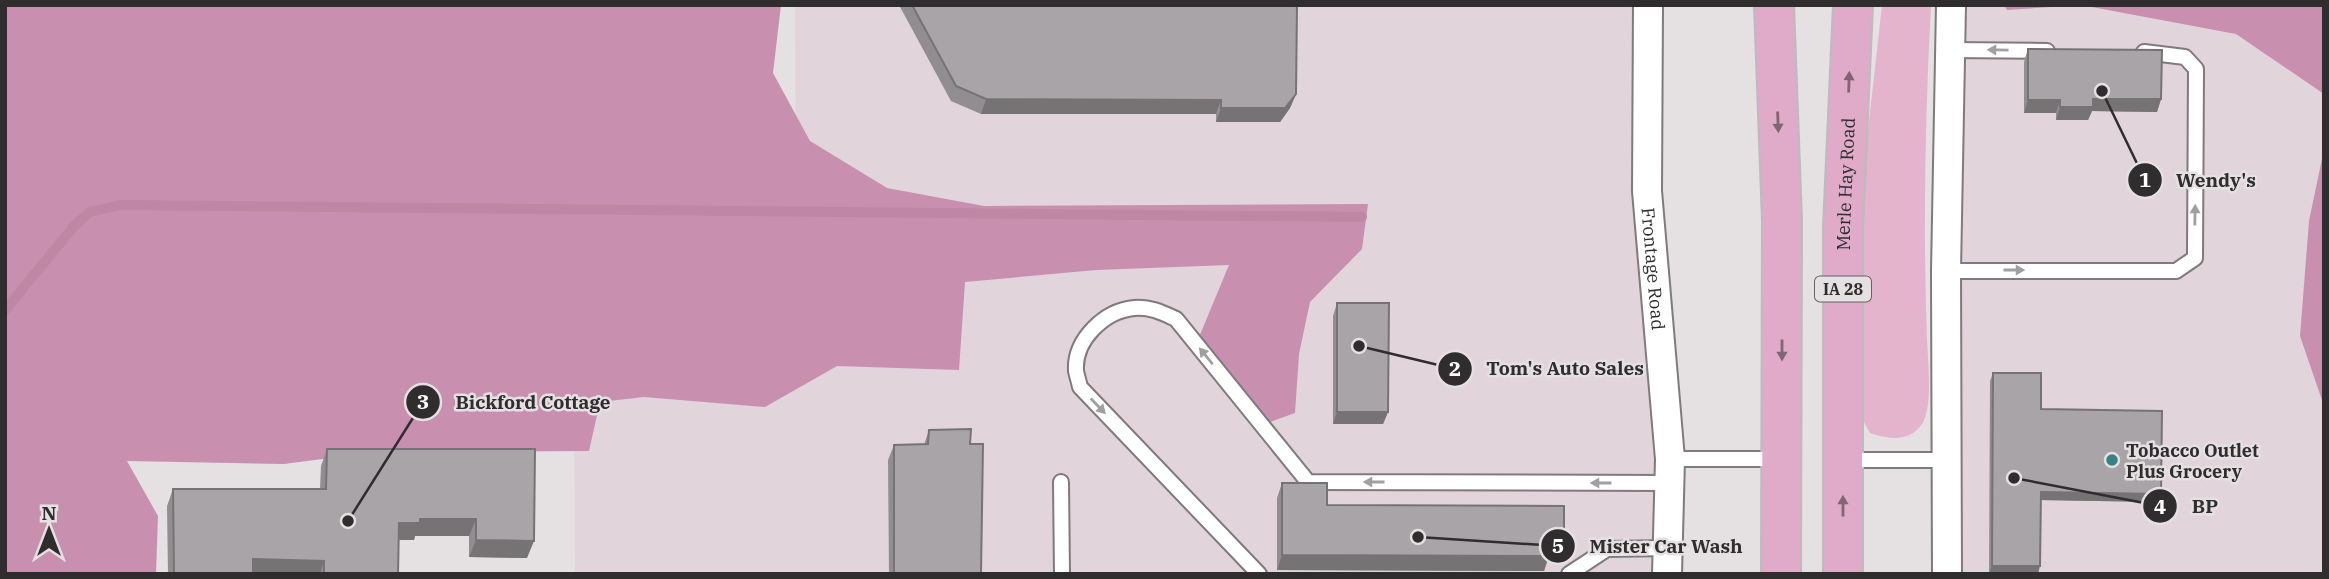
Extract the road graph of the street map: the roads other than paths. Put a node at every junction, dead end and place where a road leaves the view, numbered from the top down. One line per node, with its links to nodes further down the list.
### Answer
1 (1648, 5): 12 (street, Frontage Road)
2 (1774, 5): 9 (main road, one-way to 9)
3 (1853, 5): 10 (main road, Merle Hay Road / IA 28, one-way to 3)
4 (1951, 5): 5 (street)
5 (1950, 50): 6 (lane, one-way to 5); 8 (street)
6 (2059, 51)
7 (2127, 52): 8 (lane, one-way to 7)
8 (1946, 271): 11 (street)
9 (1782, 459): 12 (lane); 18 (main road)
10 (1844, 460): 11 (lane); 19 (main road, Merle Hay Road / IA 28, one-way to 10)
11 (1947, 460): 20 (street)
12 (1670, 471): 14 (street, Frontage Road); 16 (lane, one-way to 16)
13 (1061, 482): 15 (lane)
14 (1667, 561): 17 (lane)
15 (1062, 574)
16 (1259, 574)
17 (1569, 574)
18 (1782, 574)
19 (1843, 574)
20 (1947, 574)

